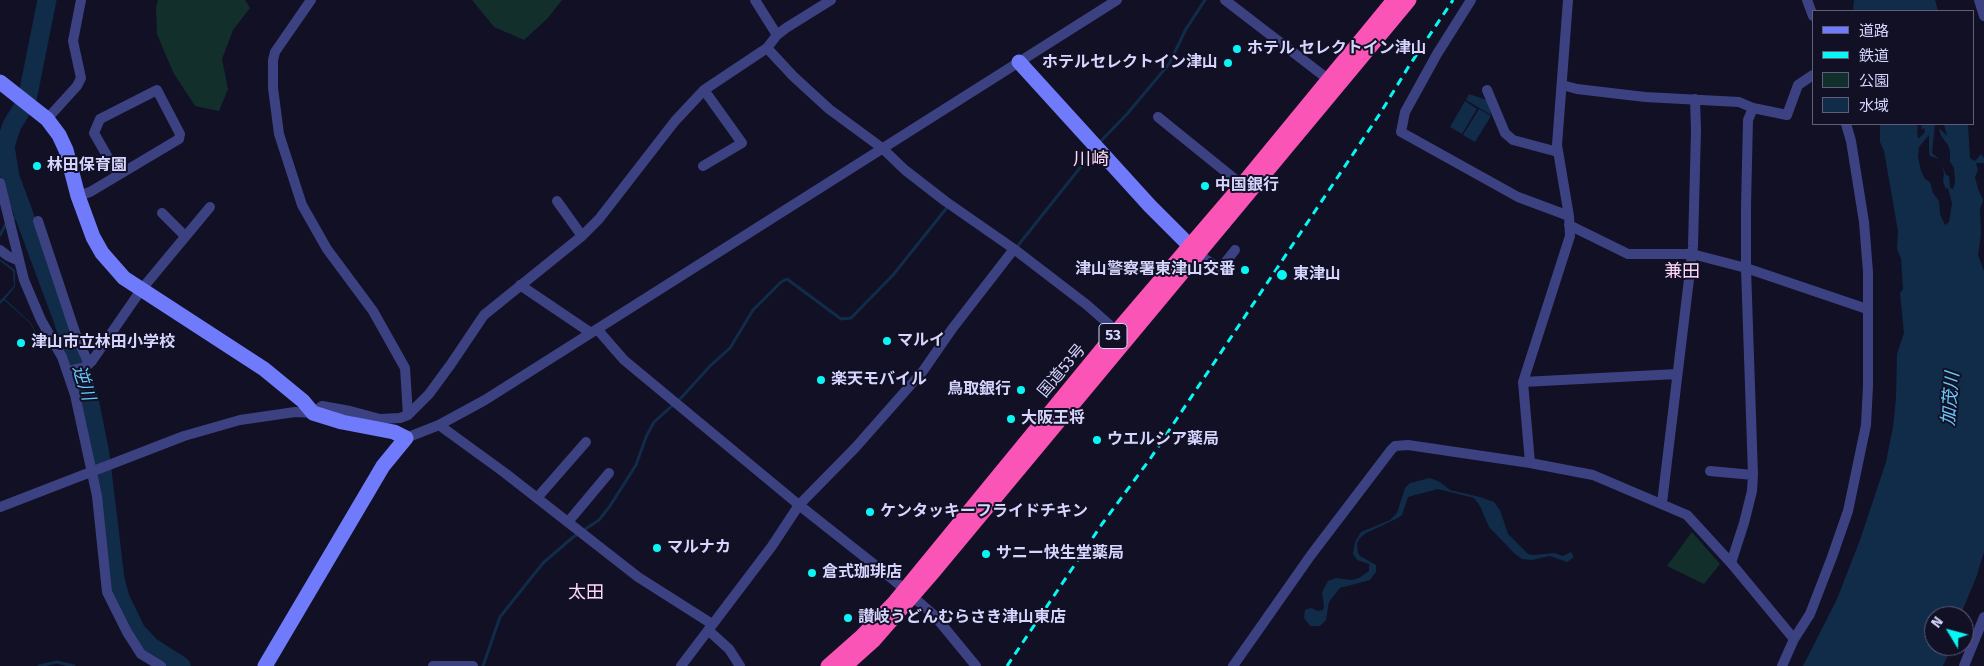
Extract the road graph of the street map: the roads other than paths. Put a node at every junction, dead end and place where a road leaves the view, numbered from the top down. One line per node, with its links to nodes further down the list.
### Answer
1 (81, 0): 26 (street)
2 (311, 0): 59 (street)
3 (755, 0): 15 (street)
4 (831, 0): 15 (street)
5 (1117, 0): 17 (street)
6 (1225, 0): 20 (street)
7 (1394, 0): 20 (highway, 国道53号 / 53)
8 (1409, 0): 20 (highway, 国道53号 / 53)
9 (1471, 0): 39 (street)
10 (1568, 0): 21 (street)
11 (1807, 0): 13 (street)
12 (1979, 0): 14 (street)
13 (1812, 13)
14 (1984, 14)
15 (777, 35): 16 (street)
16 (768, 48): 22 (street); 29 (street)
17 (1018, 62): 29 (street); 46 (street)
18 (1812, 76): 25 (street)
19 (0, 82): 26 (street)
20 (1334, 84): 34 (highway, 国道53号 / 53)
21 (1562, 85): 24 (street); 30 (street)
22 (704, 90): 31 (street); 42 (street)
23 (1487, 90): 30 (street)
24 (1695, 99): 25 (street); 47 (street)
25 (1753, 108): 49 (street)
26 (42, 115): 35 (street)
27 (1158, 118): 34 (street)
28 (1846, 125): 52 (street)
29 (882, 148): 44 (street); 53 (street)
30 (1558, 152): 39 (street)
31 (703, 166)
32 (118, 175): 32 (street); 35 (street)
33 (0, 183): 48 (street)
34 (1246, 188): 46 (highway, 国道53号 / 53)
35 (78, 196): 51 (street)
36 (556, 201): 42 (street)
37 (210, 207): 41 (street)
38 (162, 213): 41 (street)
39 (1569, 220): 47 (street); 57 (street)
40 (38, 221): 55 (street)
41 (185, 236): 51 (street)
42 (582, 236): 50 (street)
43 (0, 250): 48 (street)
44 (1014, 250): 54 (street); 70 (street)
45 (1235, 250): 46 (street)
46 (1194, 251): 54 (highway, 国道53号 / 53)
47 (1692, 254): 49 (street); 56 (street)
48 (19, 260): 55 (street)
49 (1746, 268): 52 (street); 67 (street)
50 (520, 285): 53 (street); 59 (street)
51 (141, 290): 55 (street); 58 (street)
52 (1868, 309): 77 (street)
53 (594, 331): 60 (street); 70 (street)
54 (1122, 335): 74 (highway, 国道53号 / 53)
55 (80, 368): 64 (street)
56 (1677, 374): 57 (street); 69 (street)
57 (1522, 382): 63 (street)
58 (313, 413): 59 (street); 61 (street); 64 (street)
59 (408, 414)
60 (440, 425): 61 (street); 68 (street)
61 (406, 438): 80 (street)
62 (586, 442): 68 (street)
63 (1530, 463): 69 (street); 87 (street)
64 (93, 471): 71 (street); 79 (street)
65 (1710, 471): 67 (street)
66 (609, 473): 72 (street)
67 (1753, 476): 73 (street)
68 (537, 498): 72 (street)
69 (1662, 503): 73 (street)
70 (799, 505): 74 (street); 76 (street)
71 (0, 507)
72 (568, 522): 76 (street)
73 (1731, 562): 77 (street)
74 (908, 593): 78 (street); 85 (highway, 国道53号 / 53); 86 (highway, 国道53号 / 53)
75 (1984, 617): 89 (street)
76 (710, 627): 83 (street); 84 (street)
77 (1794, 639): 88 (street)
78 (974, 665)
79 (160, 666)
80 (266, 666)
81 (433, 666): 82 (street)
82 (473, 666)
83 (681, 666)
84 (740, 666)
85 (828, 666)
86 (845, 666)
87 (1233, 666)
88 (1782, 666)
89 (1964, 666)

